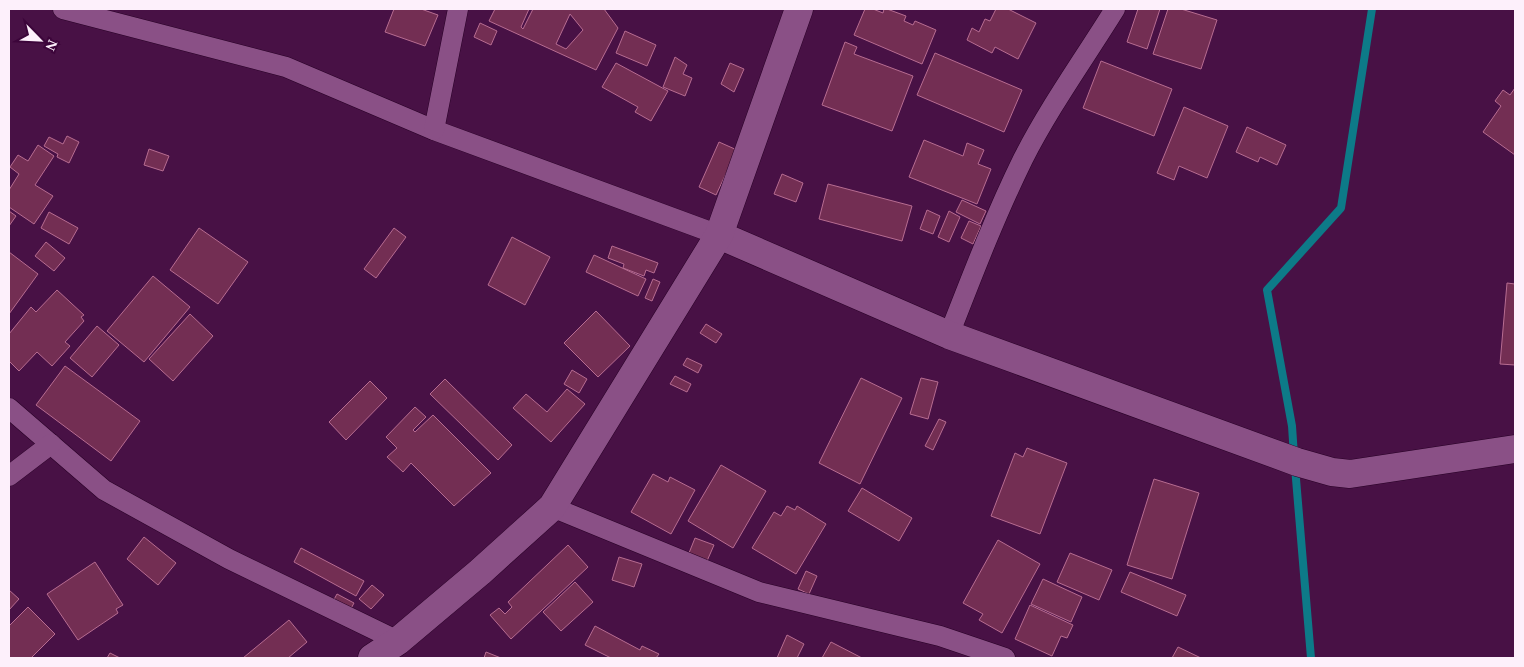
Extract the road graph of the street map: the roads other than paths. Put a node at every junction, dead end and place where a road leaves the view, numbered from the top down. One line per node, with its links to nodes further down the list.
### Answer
1 (63, 9): 5 (street)
2 (458, 9): 5 (street)
3 (799, 9): 6 (street)
4 (1115, 9): 7 (street)
5 (434, 130): 6 (street)
6 (719, 236): 7 (street); 12 (street)
7 (949, 335): 10 (street)
8 (9, 408): 9 (street)
9 (51, 444): 11 (street); 13 (street)
10 (1515, 449)
11 (9, 476)
12 (552, 507): 13 (street); 14 (street)
13 (398, 641): 15 (street)
14 (967, 652): 16 (street)
15 (372, 658)
16 (1005, 658)

